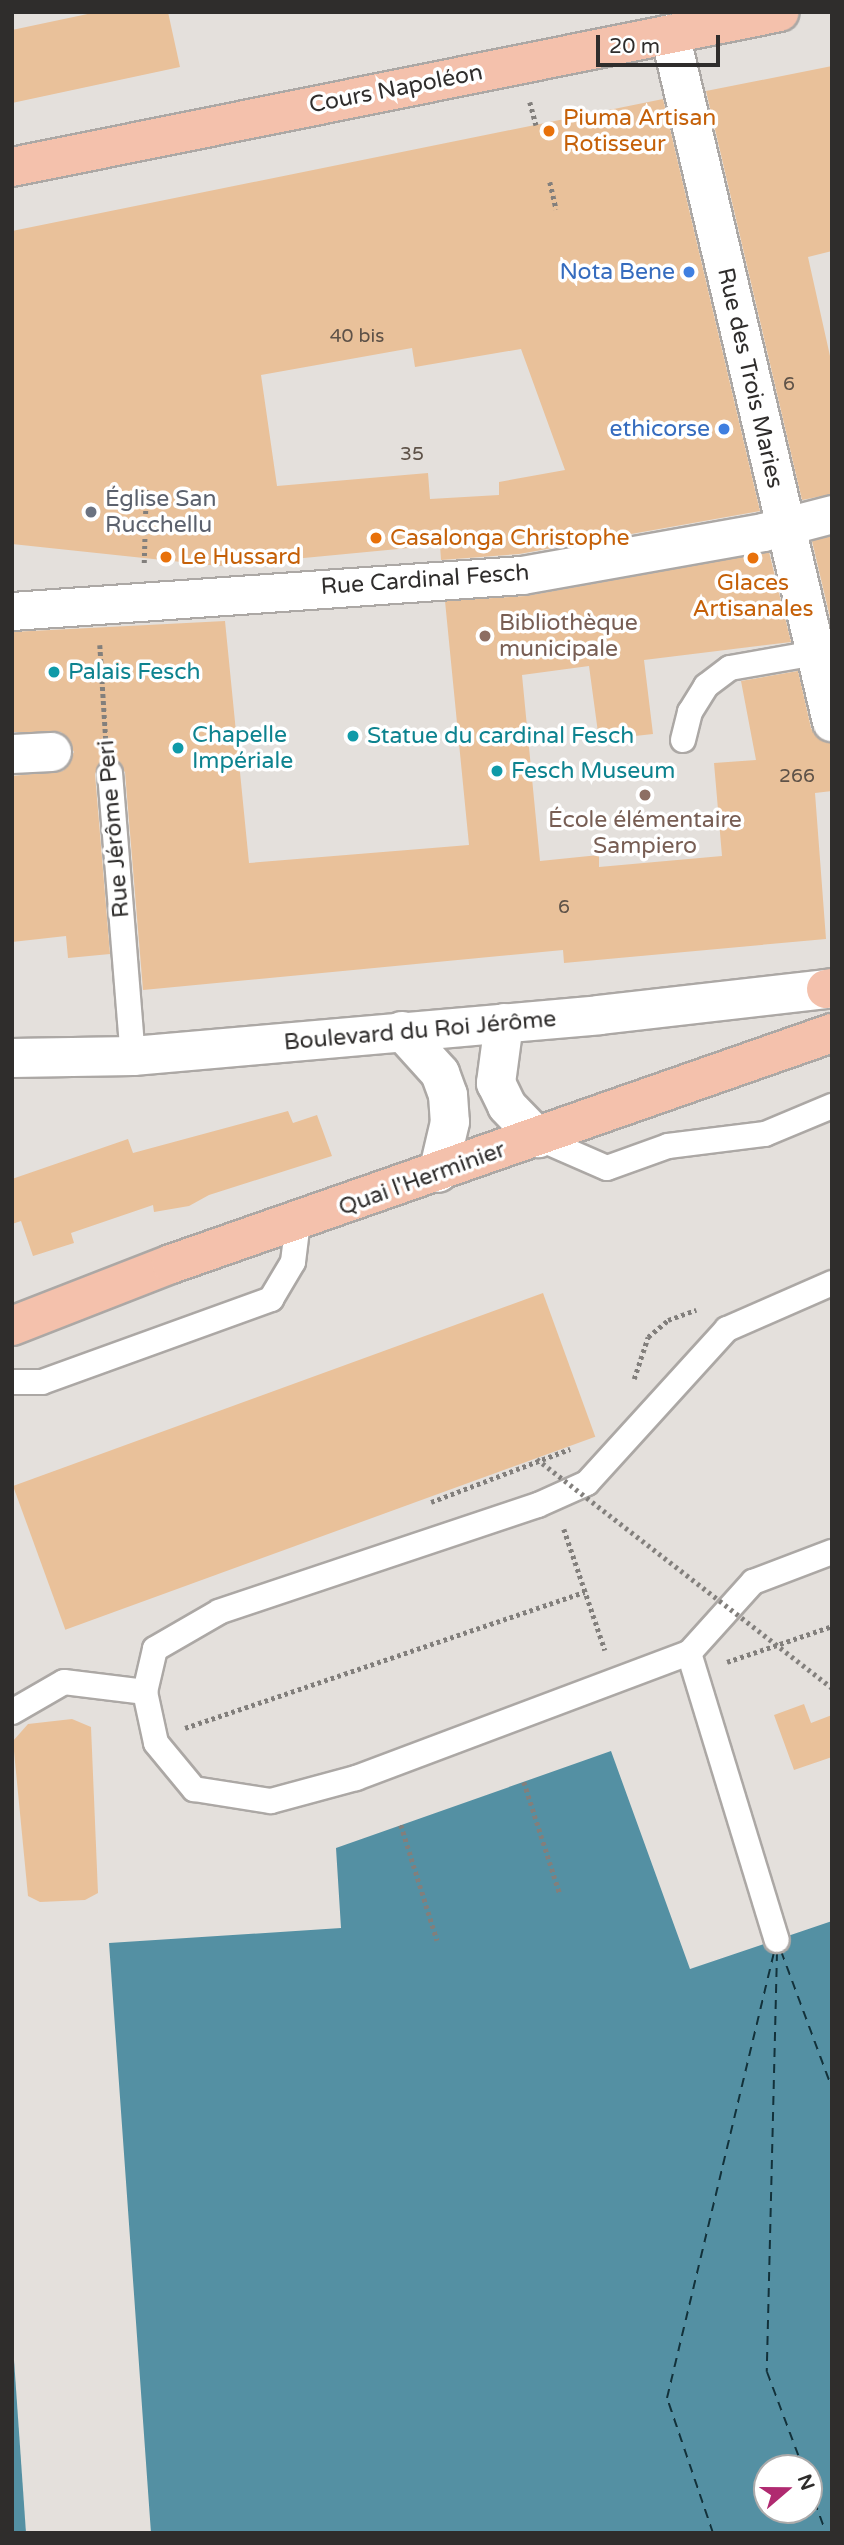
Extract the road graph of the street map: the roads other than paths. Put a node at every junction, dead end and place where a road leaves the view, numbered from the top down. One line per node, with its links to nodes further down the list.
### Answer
1 (780, 12): 2 (main road, Cours Napoléon)
2 (670, 34): 3 (main road, Cours Napoléon); 5 (main road, Rue des Trois Maries)
3 (12, 167)
4 (832, 514): 5 (street, Rue Cardinal Fesch)
5 (784, 525): 6 (street, Rue Cardinal Fesch); 7 (main road, Rue des Trois Maries)
6 (12, 611)
7 (815, 653): 8 (main road, Rue des Trois Maries); 9 (lane)
8 (831, 718)
9 (683, 740)
10 (52, 752): 11 (main road)
11 (12, 754)
12 (110, 773): 17 (lane, Rue Jérôme Peri)
13 (830, 986): 14 (main road, Boulevard du Roi Jérôme)
14 (504, 1023): 15 (main road, Boulevard du Roi Jérôme); 20 (main road)
15 (402, 1031): 17 (main road, Boulevard du Roi Jérôme); 21 (main road)
16 (832, 1034): 20 (main road, Quai l'Herminier)
17 (134, 1056): 18 (main road, Boulevard du Roi Jérôme)
18 (12, 1058)
19 (832, 1106): 20 (lane)
20 (538, 1138): 21 (main road, Quai l'Herminier)
21 (438, 1173): 22 (main road, Quai l'Herminier)
22 (298, 1223): 24 (main road, Quai l'Herminier); 25 (lane)
23 (832, 1283): 28 (lane)
24 (12, 1326)
25 (12, 1382)
26 (832, 1552): 27 (lane)
27 (692, 1663): 28 (lane); 30 (lane)
28 (145, 1692): 29 (lane)
29 (12, 1712)
30 (777, 1940)

